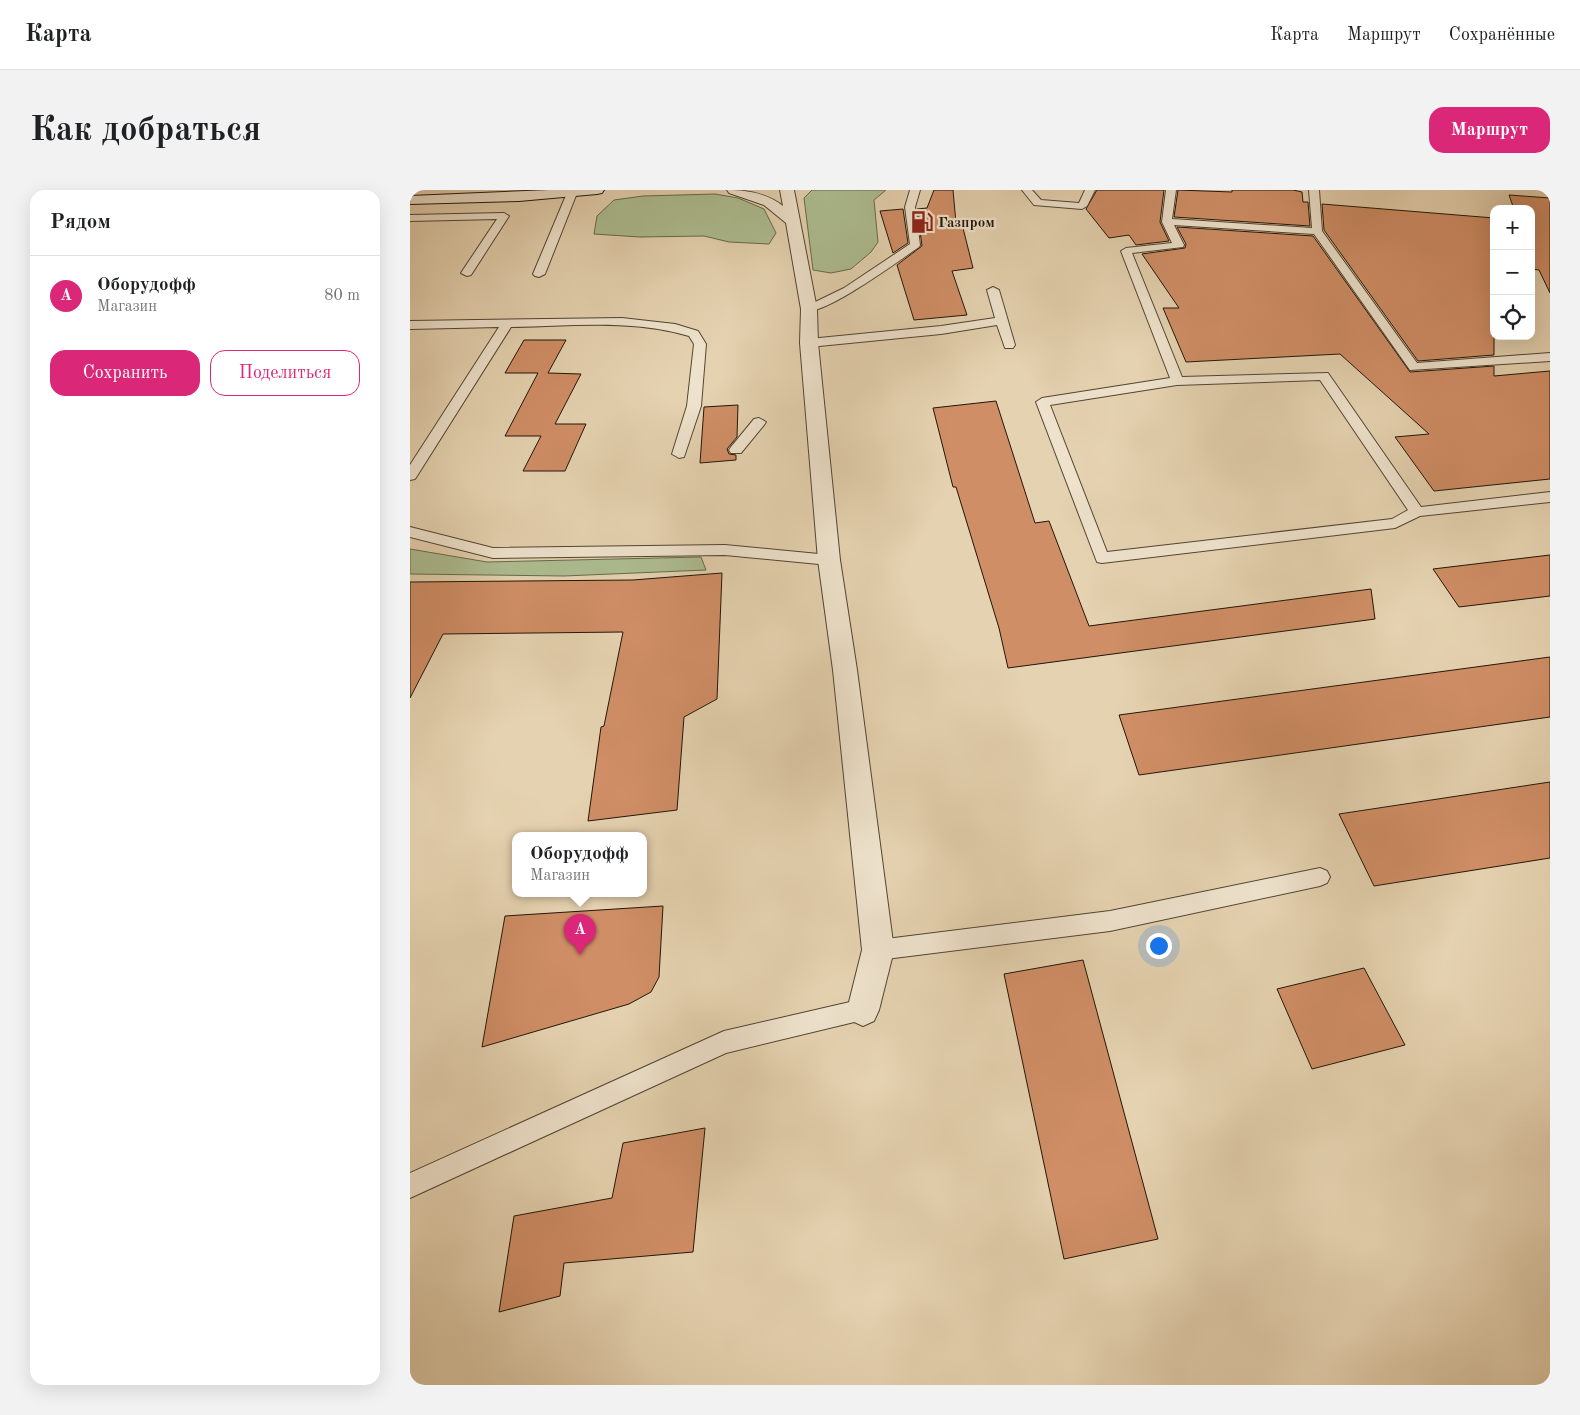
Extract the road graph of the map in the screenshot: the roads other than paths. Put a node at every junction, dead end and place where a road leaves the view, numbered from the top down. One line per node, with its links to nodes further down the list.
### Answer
1 (597, 190): 10 (street)
2 (734, 190): 13 (street)
3 (788, 190): 13 (street)
4 (803, 190): 13 (street)
5 (915, 190): 19 (lane)
6 (1027, 190): 7 (lane)
7 (1090, 190)
8 (1171, 190): 14 (lane)
9 (1314, 190): 15 (lane)
10 (572, 193): 11 (street); 17 (lane)
11 (410, 200)
12 (410, 218): 16 (lane)
13 (794, 222): 19 (street)
14 (1167, 222): 15 (lane); 26 (lane)
15 (1317, 231): 25 (lane)
16 (467, 273)
17 (539, 274)
18 (993, 290): 20 (lane)
19 (808, 310): 23 (street)
20 (1002, 321): 23 (lane); 24 (lane)
21 (508, 323): 22 (lane); 29 (lane); 30 (lane)
22 (410, 325)
23 (809, 343): 34 (street)
24 (1008, 345)
25 (1550, 358)
26 (1177, 381): 32 (lane); 32 (lane)
27 (759, 422): 28 (lane)
28 (736, 450)
29 (679, 454)
30 (410, 476)
31 (1550, 497): 32 (lane)
32 (1416, 512)
33 (410, 532): 34 (lane)
34 (829, 560): 36 (street)
35 (1320, 877): 36 (lane)
36 (878, 950): 37 (street)
37 (863, 1010): 38 (lane)
38 (410, 1186)

